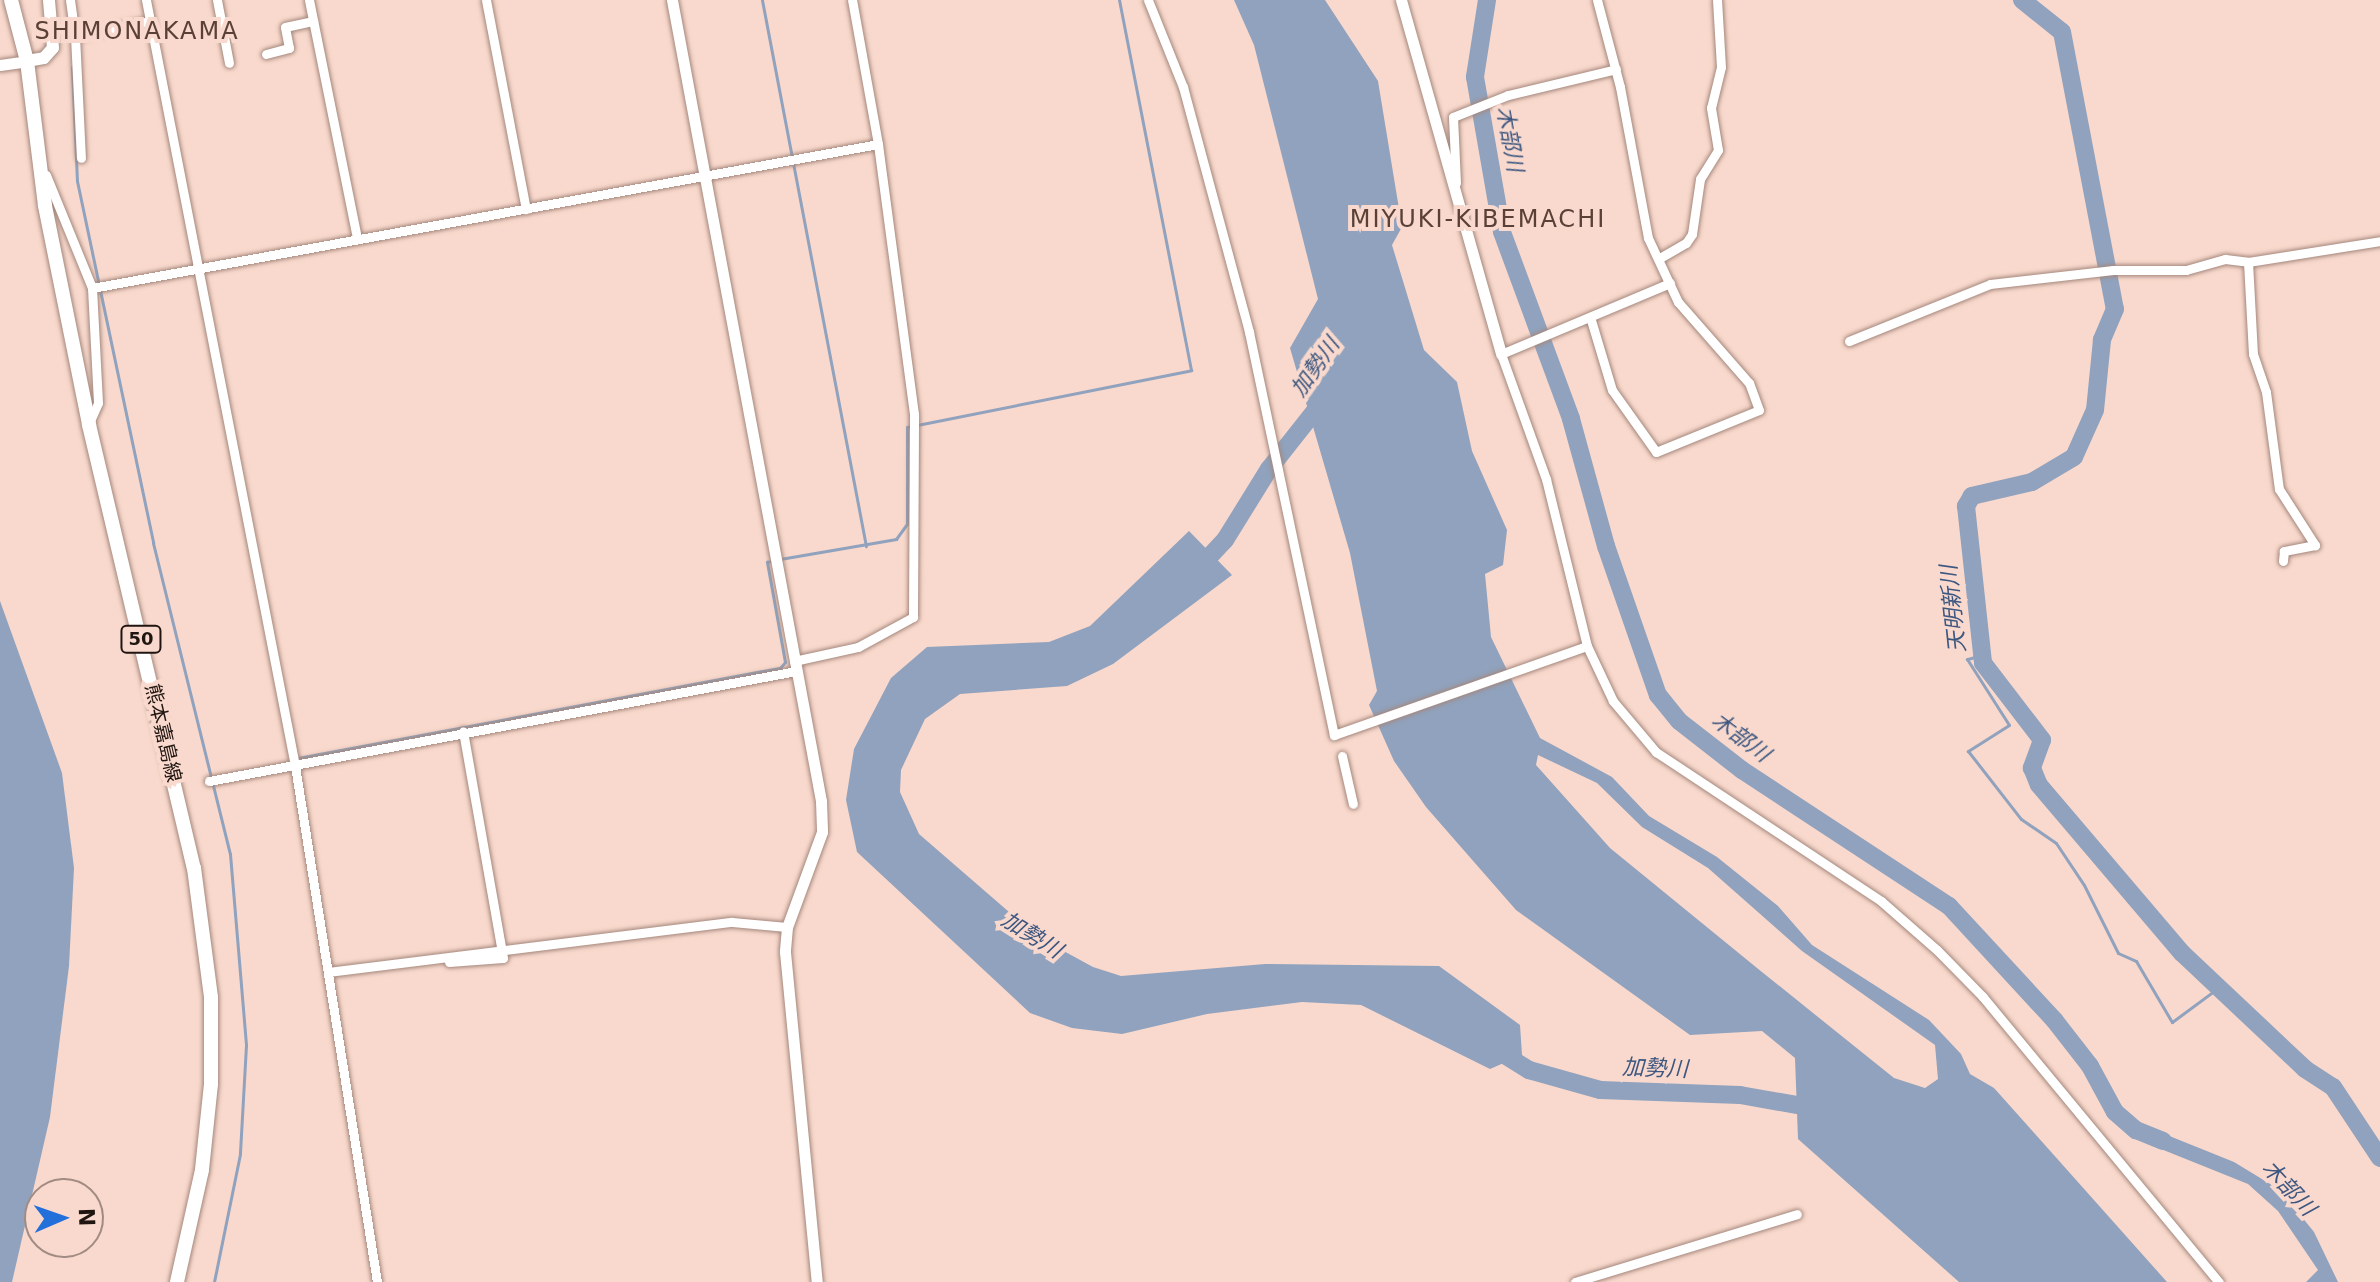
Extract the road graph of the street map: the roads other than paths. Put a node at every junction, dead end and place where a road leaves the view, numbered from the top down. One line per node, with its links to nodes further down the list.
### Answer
1 (11, 0): 18 (main road, 熊本嘉島線 / 50)
2 (49, 0): 18 (main road)
3 (70, 0): 16 (street)
4 (146, 0): 14 (street)
5 (217, 0): 19 (street)
6 (309, 0): 15 (street)
7 (486, 0): 27 (street)
8 (672, 0): 25 (street)
9 (852, 0): 22 (street)
10 (1148, 0): 40 (street)
11 (1401, 0): 26 (street)
12 (1597, 0): 21 (street)
13 (1717, 0): 30 (street)
14 (150, 21): 16 (street); 32 (street)
15 (313, 21): 17 (street); 28 (street)
16 (75, 36): 23 (street)
17 (266, 54)
18 (21, 62): 20 (street); 24 (main road, 熊本嘉島線 / 50)
19 (229, 63)
20 (0, 65)
21 (1616, 69): 26 (street); 30 (street)
22 (878, 144): 25 (street); 41 (street)
23 (81, 158)
24 (42, 166): 34 (street); 38 (main road, 熊本嘉島線 / 50)
25 (706, 176): 27 (street); 41 (street)
26 (1456, 193): 37 (street)
27 (526, 209): 28 (street)
28 (357, 239): 32 (street)
29 (2380, 241): 31 (street)
30 (1658, 259): 33 (street)
31 (2248, 262): 36 (street); 39 (street)
32 (199, 266): 34 (street); 44 (street)
33 (1670, 283): 35 (street); 35 (street)
34 (92, 288): 38 (street)
35 (1591, 320): 37 (street)
36 (1849, 341)
37 (1501, 354): 40 (street)
38 (89, 425): 51 (main road, 熊本嘉島線 / 50)
39 (2283, 561)
40 (1587, 646): 55 (street)
41 (795, 666): 42 (street); 47 (street)
42 (463, 731): 44 (street); 48 (street)
43 (1342, 756): 46 (street)
44 (295, 766): 45 (street); 49 (street)
45 (209, 781)
46 (1353, 804)
47 (787, 927): 48 (street); 53 (street)
48 (502, 950): 49 (street)
49 (328, 972): 52 (street)
50 (1797, 1214): 54 (street)
51 (177, 1282)
52 (377, 1282)
53 (817, 1282)
54 (1575, 1282)
55 (2219, 1282)

